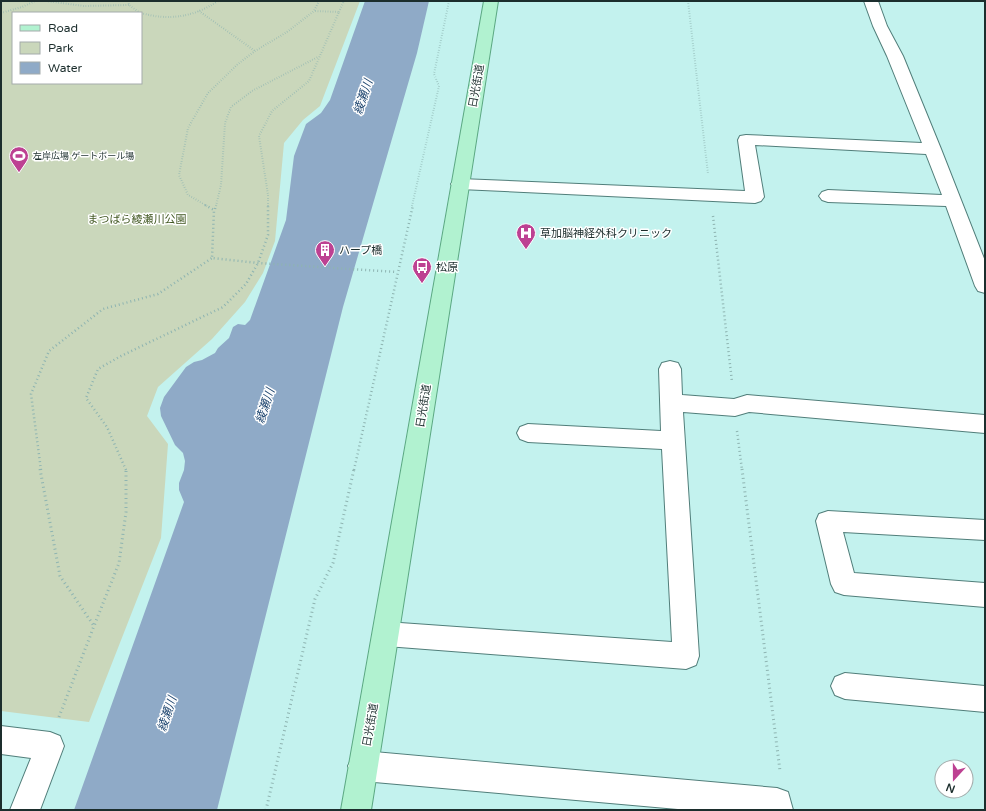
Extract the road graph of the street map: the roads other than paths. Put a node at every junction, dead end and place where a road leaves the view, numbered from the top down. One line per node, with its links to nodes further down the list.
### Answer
1 (491, 1): 4 (main road, 日光街道)
2 (871, 1): 3 (street)
3 (933, 149): 4 (street); 6 (street)
4 (460, 184): 15 (main road, 日光街道)
5 (828, 196): 6 (street)
6 (952, 201): 7 (street)
7 (985, 286)
8 (670, 369): 9 (street)
9 (671, 403): 10 (street); 12 (street)
10 (985, 424)
11 (528, 433): 12 (street)
12 (674, 441): 15 (street)
13 (985, 530): 14 (street)
14 (985, 595)
15 (386, 634): 19 (main road, 日光街道)
16 (845, 686): 17 (street)
17 (985, 699)
18 (1, 740): 20 (street)
19 (363, 766): 21 (main road, 日光街道); 22 (street)
20 (25, 810)
21 (356, 810)
22 (778, 810)

